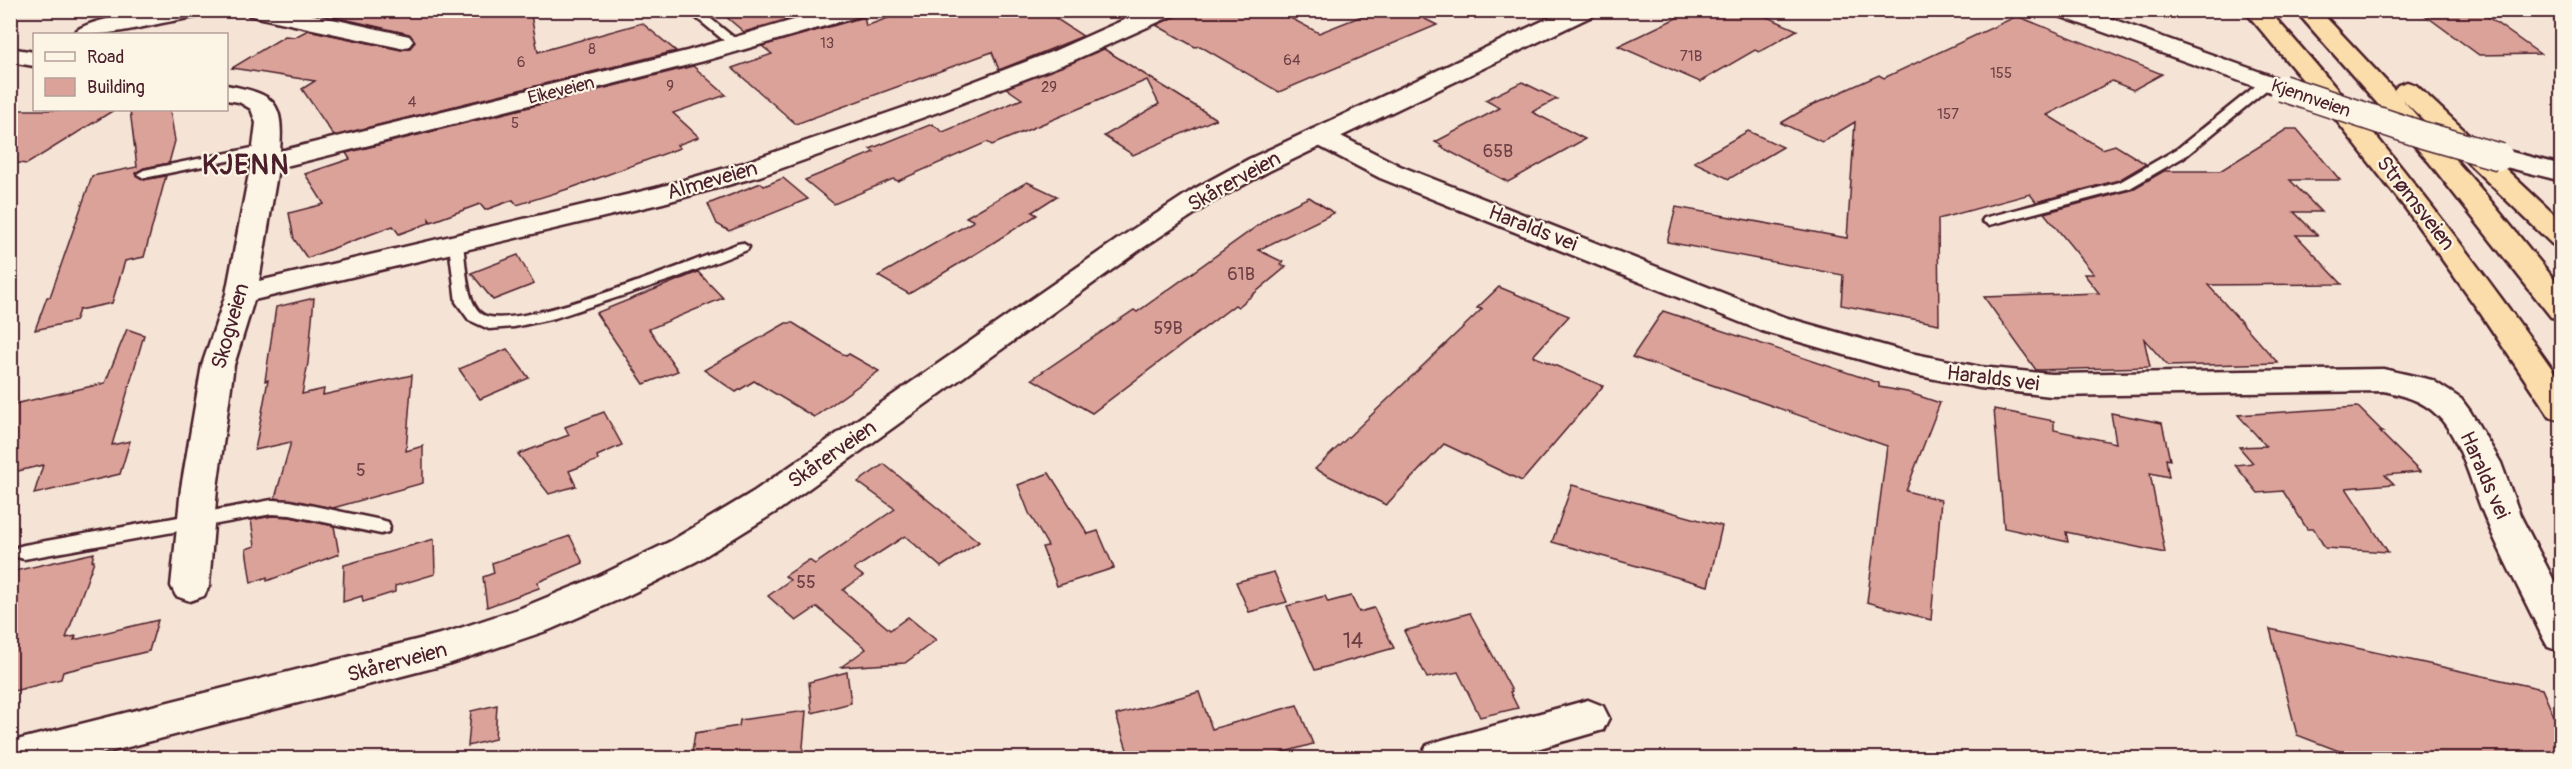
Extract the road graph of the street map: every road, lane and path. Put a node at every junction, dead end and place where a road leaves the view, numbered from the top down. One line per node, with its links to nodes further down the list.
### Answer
1 (196, 10): 13 (street)
2 (257, 10): 14 (street)
3 (692, 10): 15 (lane)
4 (855, 10): 15 (street, Eikeveien)
5 (1166, 10): 24 (street, Almeveien)
6 (1586, 10): 18 (street, Skårerveien)
7 (2064, 10): 16 (street, Kjennveien)
8 (2255, 10): 28 (highway, Strømsveien)
9 (2306, 10): 27 (highway)
10 (2325, 10): 23 (highway)
11 (2557, 10): 12 (street)
12 (2562, 13)
13 (89, 33)
14 (401, 41)
15 (737, 45): 19 (street, Eikeveien)
16 (2274, 86): 20 (street, Kjennveien, bridge); 22 (lane)
17 (228, 92): 19 (street, Skogveien)
18 (1320, 136): 33 (street, Haralds vei); 35 (street, Skårerveien)
19 (266, 156): 21 (lane); 26 (street, Skogveien)
20 (2562, 173)
21 (144, 174)
22 (1989, 221)
23 (2562, 238)
24 (456, 245): 25 (lane); 26 (street, Almeveien)
25 (742, 247)
26 (241, 294): 29 (street, Skogveien)
27 (2562, 310)
28 (2562, 409)
29 (196, 522): 30 (lane); 31 (lane); 32 (street, Skogveien)
30 (381, 527)
31 (24, 552)
32 (190, 586)
33 (2562, 636)
34 (1588, 718): 36 (street)
35 (18, 759)
36 (1443, 759)

